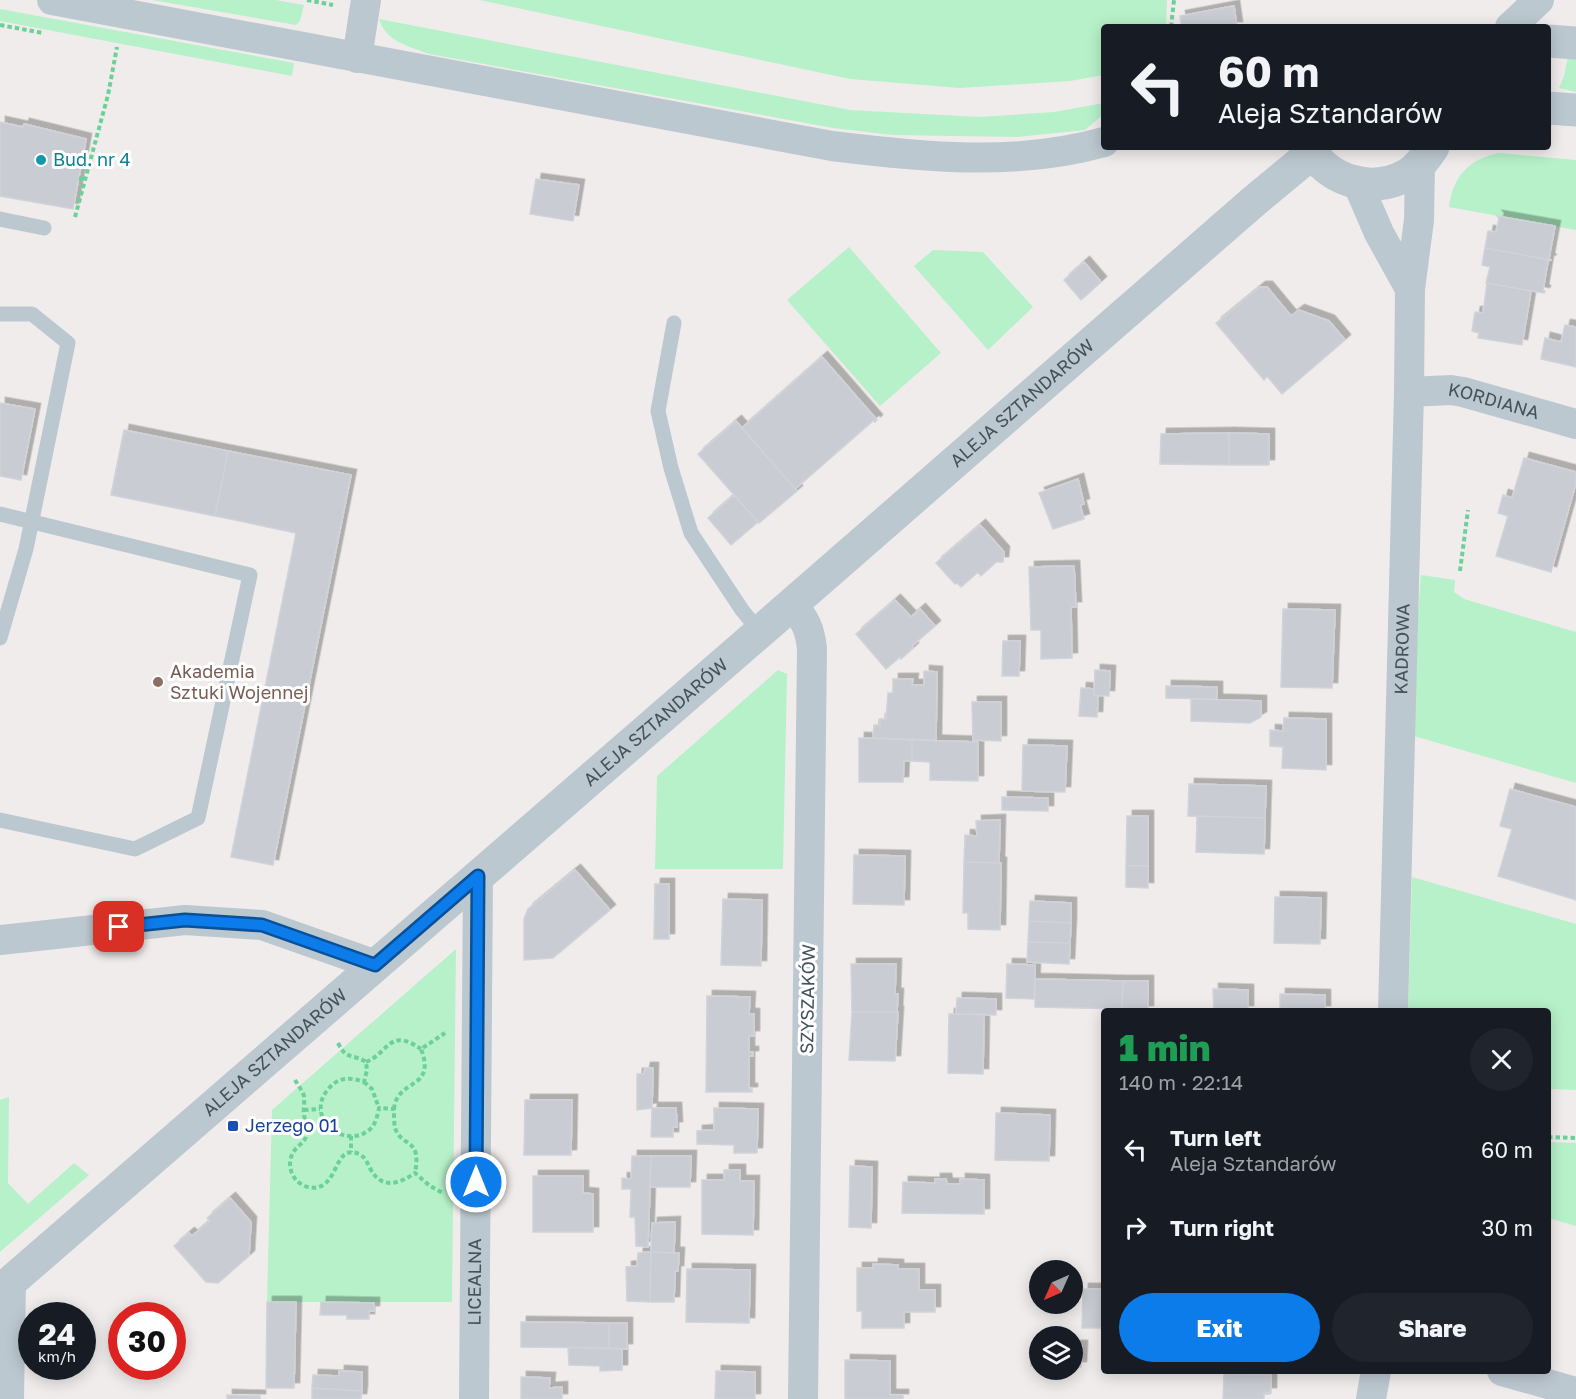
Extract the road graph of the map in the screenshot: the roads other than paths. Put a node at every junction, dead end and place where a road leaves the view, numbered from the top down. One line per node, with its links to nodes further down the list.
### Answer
1 (52, 0): 5 (street)
2 (1539, 0): 6 (street)
3 (1549, 0): 7 (street)
4 (355, 4): 10 (street)
5 (104, 5): 10 (street)
6 (1513, 24)
7 (1548, 24)
8 (1551, 41): 9 (street)
9 (1576, 43)
10 (357, 57): 13 (street)
11 (1551, 108): 12 (street)
12 (1576, 110)
13 (1101, 143)
14 (1311, 150): 16 (street); 26 (street, ALEJA SZTANDARÓW)
15 (1426, 156): 16 (street); 19 (street, KADROWA)
16 (1357, 182): 19 (street, KADROWA)
17 (0, 219): 18 (lane)
18 (44, 228)
19 (1410, 289): 22 (street, KADROWA)
20 (0, 314): 25 (lane)
21 (674, 323): 27 (lane)
22 (1409, 392): 23 (street, KORDIANA); 33 (street, KADROWA)
23 (1576, 424)
24 (0, 514): 25 (lane)
25 (32, 523): 28 (lane); 29 (lane)
26 (792, 604): 27 (street, ALEJA SZTANDARÓW); 40 (street, SZYSZAKÓW)
27 (760, 632): 30 (street, ALEJA SZTANDARÓW)
28 (0, 638)
29 (0, 820)
30 (478, 876): 32 (street, ALEJA SZTANDARÓW); 39 (street, LICEALNA)
31 (0, 940): 32 (street)
32 (375, 965): 34 (street, ALEJA SZTANDARÓW)
33 (1393, 1008)
34 (5, 1286): 38 (street)
35 (1375, 1374): 41 (street)
36 (1513, 1374): 37 (street)
37 (1576, 1392)
38 (9, 1399)
39 (474, 1399)
40 (803, 1399)
41 (1371, 1399)

